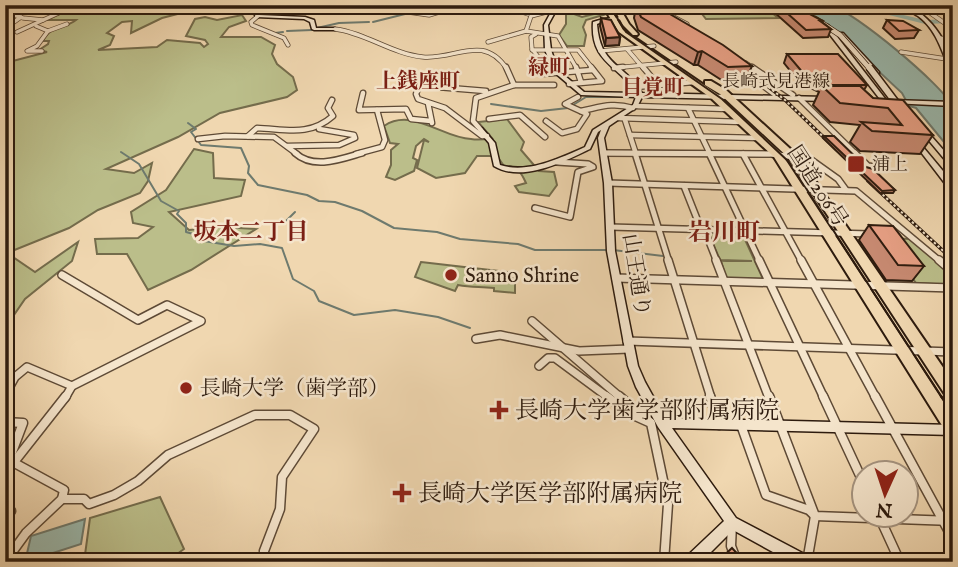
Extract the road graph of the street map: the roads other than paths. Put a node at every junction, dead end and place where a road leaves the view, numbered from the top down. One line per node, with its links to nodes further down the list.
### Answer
1 (75, 5): 10 (street); 20 (street)
2 (262, 5): 18 (street)
3 (463, 5): 11 (street)
4 (501, 5): 17 (street)
5 (639, 5): 14 (street)
6 (899, 5): 13 (street)
7 (935, 5): 9 (street)
8 (919, 6): 13 (street); 22 (street)
9 (953, 7)
10 (56, 8)
11 (337, 8)
12 (556, 8): 32 (street); 35 (street)
13 (907, 8): 21 (street)
14 (618, 11): 16 (street); 41 (highway, 国道206号)
15 (5, 12): 19 (street)
16 (608, 12): 42 (highway, 国道206号); 48 (street)
17 (528, 14)
18 (258, 16): 28 (street); 40 (street)
19 (21, 17): 20 (street); 25 (street)
20 (44, 20): 24 (street)
21 (929, 21): 22 (street); 36 (street)
22 (939, 21): 29 (street)
23 (67, 24): 31 (street)
24 (36, 26): 31 (street); 33 (street)
25 (7, 27)
26 (831, 27): 39 (street, 長崎式見港線, bridge); 83 (street, bridge); 83 (street, 長崎式見港線, bridge)
27 (681, 28): 30 (street)
28 (335, 29): 66 (street)
29 (953, 29)
30 (696, 30)
31 (48, 31): 46 (street)
32 (526, 31): 34 (street); 38 (street)
33 (17, 33)
34 (536, 34): 35 (street); 44 (street)
35 (547, 35): 45 (street); 47 (street)
36 (940, 38): 37 (street); 52 (street)
37 (953, 40)
38 (488, 42)
39 (841, 43): 82 (street); 82 (street, 長崎式見港線, bridge)
40 (288, 45)
41 (654, 46): 42 (street); 53 (highway, 国道206号)
42 (643, 47): 43 (street); 53 (highway, 国道206号)
43 (626, 49): 48 (street); 54 (street)
44 (532, 50): 45 (street); 51 (street)
45 (548, 50): 47 (street); 58 (street)
46 (42, 51)
47 (567, 51): 57 (street); 59 (street)
48 (600, 51): 56 (street)
49 (901, 52): 52 (street)
50 (737, 57): 78 (street)
51 (539, 58)
52 (950, 60): 60 (street)
53 (671, 63): 54 (street); 64 (highway, 国道206号); 74 (highway, 国道206号)
54 (642, 66): 56 (street); 68 (street)
55 (738, 66): 75 (street)
56 (614, 68): 71 (street)
57 (593, 69): 59 (street); 63 (street)
58 (556, 71): 59 (street); 61 (street); 65 (street)
59 (577, 71): 63 (street)
60 (953, 71)
61 (541, 74)
62 (423, 75): 84 (street)
63 (581, 82): 65 (street)
64 (694, 82): 68 (street); 74 (highway, 国道206号)
65 (569, 84): 76 (street)
66 (514, 85): 67 (street); 72 (street)
67 (554, 85)
68 (658, 85): 71 (street)
69 (425, 86): 70 (street)
70 (433, 86): 72 (street); 84 (street)
71 (635, 87): 76 (street)
72 (488, 92): 101 (street)
73 (363, 93): 90 (street)
74 (721, 94): 75 (street, 長崎式見港線); 76 (street); 78 (street, 長崎式見港線); 89 (highway, 国道206号); 117 (highway, 国道206号)
75 (774, 94): 78 (street, 長崎式見港線)
76 (640, 95): 87 (street)
77 (578, 97): 91 (street)
78 (796, 97): 79 (street, 長崎式見港線); 120 (street)
79 (836, 98)
80 (596, 99): 86 (street)
81 (332, 100): 100 (street)
82 (878, 100): 83 (street)
83 (901, 100): 85 (street)
84 (428, 101): 90 (street); 105 (street)
85 (952, 103)
86 (601, 105): 87 (street); 91 (street)
87 (634, 107): 88 (street); 93 (street)
88 (688, 108): 89 (street); 95 (street)
89 (728, 109): 96 (highway, 国道206号)
90 (377, 110): 111 (street)
91 (581, 111): 99 (street)
92 (489, 119): 106 (street)
93 (622, 119): 95 (street); 98 (street); 103 (street)
94 (546, 121): 99 (street)
95 (694, 122): 96 (street); 107 (street)
96 (743, 122): 108 (highway, 国道206号)
97 (559, 124): 99 (street)
98 (606, 125): 112 (street, 山王通り); 118 (street)
99 (553, 126)
100 (319, 129): 104 (street); 111 (street)
101 (480, 129): 105 (street)
102 (915, 131): 110 (street); 119 (street); 128 (street)
103 (630, 135): 107 (street); 113 (street)
104 (248, 136): 109 (street); 111 (street)
105 (487, 136): 118 (street)
106 (545, 137)
107 (701, 137): 108 (street); 114 (street)
108 (759, 138): 116 (highway, 国道206号)
109 (198, 139)
110 (926, 143): 121 (street); 122 (street)
111 (287, 146)
112 (604, 153): 113 (street); 123 (street, 山王通り)
113 (635, 153): 114 (street); 124 (street)
114 (708, 153): 115 (street); 126 (street)
115 (743, 154): 116 (street); 127 (street)
116 (778, 155): 117 (street); 129 (highway, 国道206号)
117 (794, 157): 130 (highway, 国道206号); 131 (street)
118 (557, 162): 132 (street)
119 (953, 166)
120 (875, 167)
121 (953, 173)
122 (953, 181)
123 (608, 183): 124 (street); 133 (street, 山王通り)
124 (644, 184): 125 (street); 134 (street)
125 (684, 186): 126 (street); 135 (street)
126 (724, 187): 127 (street); 136 (street)
127 (762, 188): 129 (street); 137 (street)
128 (953, 188)
129 (800, 189): 130 (street); 138 (highway, 国道206号)
130 (815, 189): 131 (street); 139 (highway, 国道206号)
131 (846, 190): 142 (street)
132 (536, 208)
133 (610, 227): 134 (street); 145 (street, 山王通り)
134 (658, 228): 135 (street); 146 (street)
135 (702, 229): 136 (street); 147 (street)
136 (745, 231): 137 (street); 148 (street)
137 (786, 232): 138 (street); 149 (street)
138 (826, 233): 139 (street); 150 (highway, 国道206号)
139 (843, 233): 140 (street); 151 (highway, 国道206号)
140 (885, 235)
141 (898, 235): 142 (street)
142 (912, 236): 143 (street)
143 (953, 272)
144 (62, 275): 165 (street)
145 (616, 278): 146 (street); 156 (street, 山王通り)
146 (674, 279): 147 (street); 155 (street)
147 (724, 280): 148 (street); 157 (street)
148 (768, 281): 149 (street); 158 (street)
149 (813, 282): 150 (street); 160 (street)
150 (859, 284): 151 (street); 161 (highway, 国道206号)
151 (878, 284): 152 (street); 162 (highway, 国道206号)
152 (953, 288)
153 (531, 321): 159 (street)
154 (476, 339): 159 (street)
155 (694, 343): 156 (street); 157 (street); 170 (street)
156 (628, 345): 159 (street); 169 (street, 山王通り)
157 (749, 345): 158 (street); 172 (street)
158 (799, 346): 160 (street); 173 (street)
159 (559, 347): 169 (street)
160 (849, 348): 161 (street); 174 (street)
161 (901, 350): 162 (street); 175 (highway, 国道206号)
162 (923, 351): 163 (street); 166 (highway, 国道206号)
163 (953, 352)
164 (540, 366): 169 (street)
165 (72, 386): 167 (street); 177 (street)
166 (953, 394)
167 (5, 395)
168 (5, 422): 177 (street)
169 (656, 423): 170 (street); 183 (street, 山王通り); 188 (street)
170 (719, 425): 171 (street)
171 (741, 425): 172 (street); 179 (street)
172 (780, 426): 173 (street); 179 (street)
173 (837, 428): 174 (street); 176 (street)
174 (893, 429): 175 (street); 182 (street)
175 (953, 430)
176 (851, 458)
177 (14, 462): 178 (street)
178 (62, 499): 186 (street); 187 (street)
179 (815, 516): 180 (street); 191 (street)
180 (850, 517)
181 (920, 519): 182 (street)
182 (948, 521): 185 (street)
183 (732, 522): 189 (street); 190 (street); 191 (street)
184 (884, 528): 192 (street)
185 (953, 539)
186 (264, 551)
187 (5, 562)
188 (664, 562)
189 (691, 562)
190 (737, 562)
191 (806, 562)
192 (900, 562)

